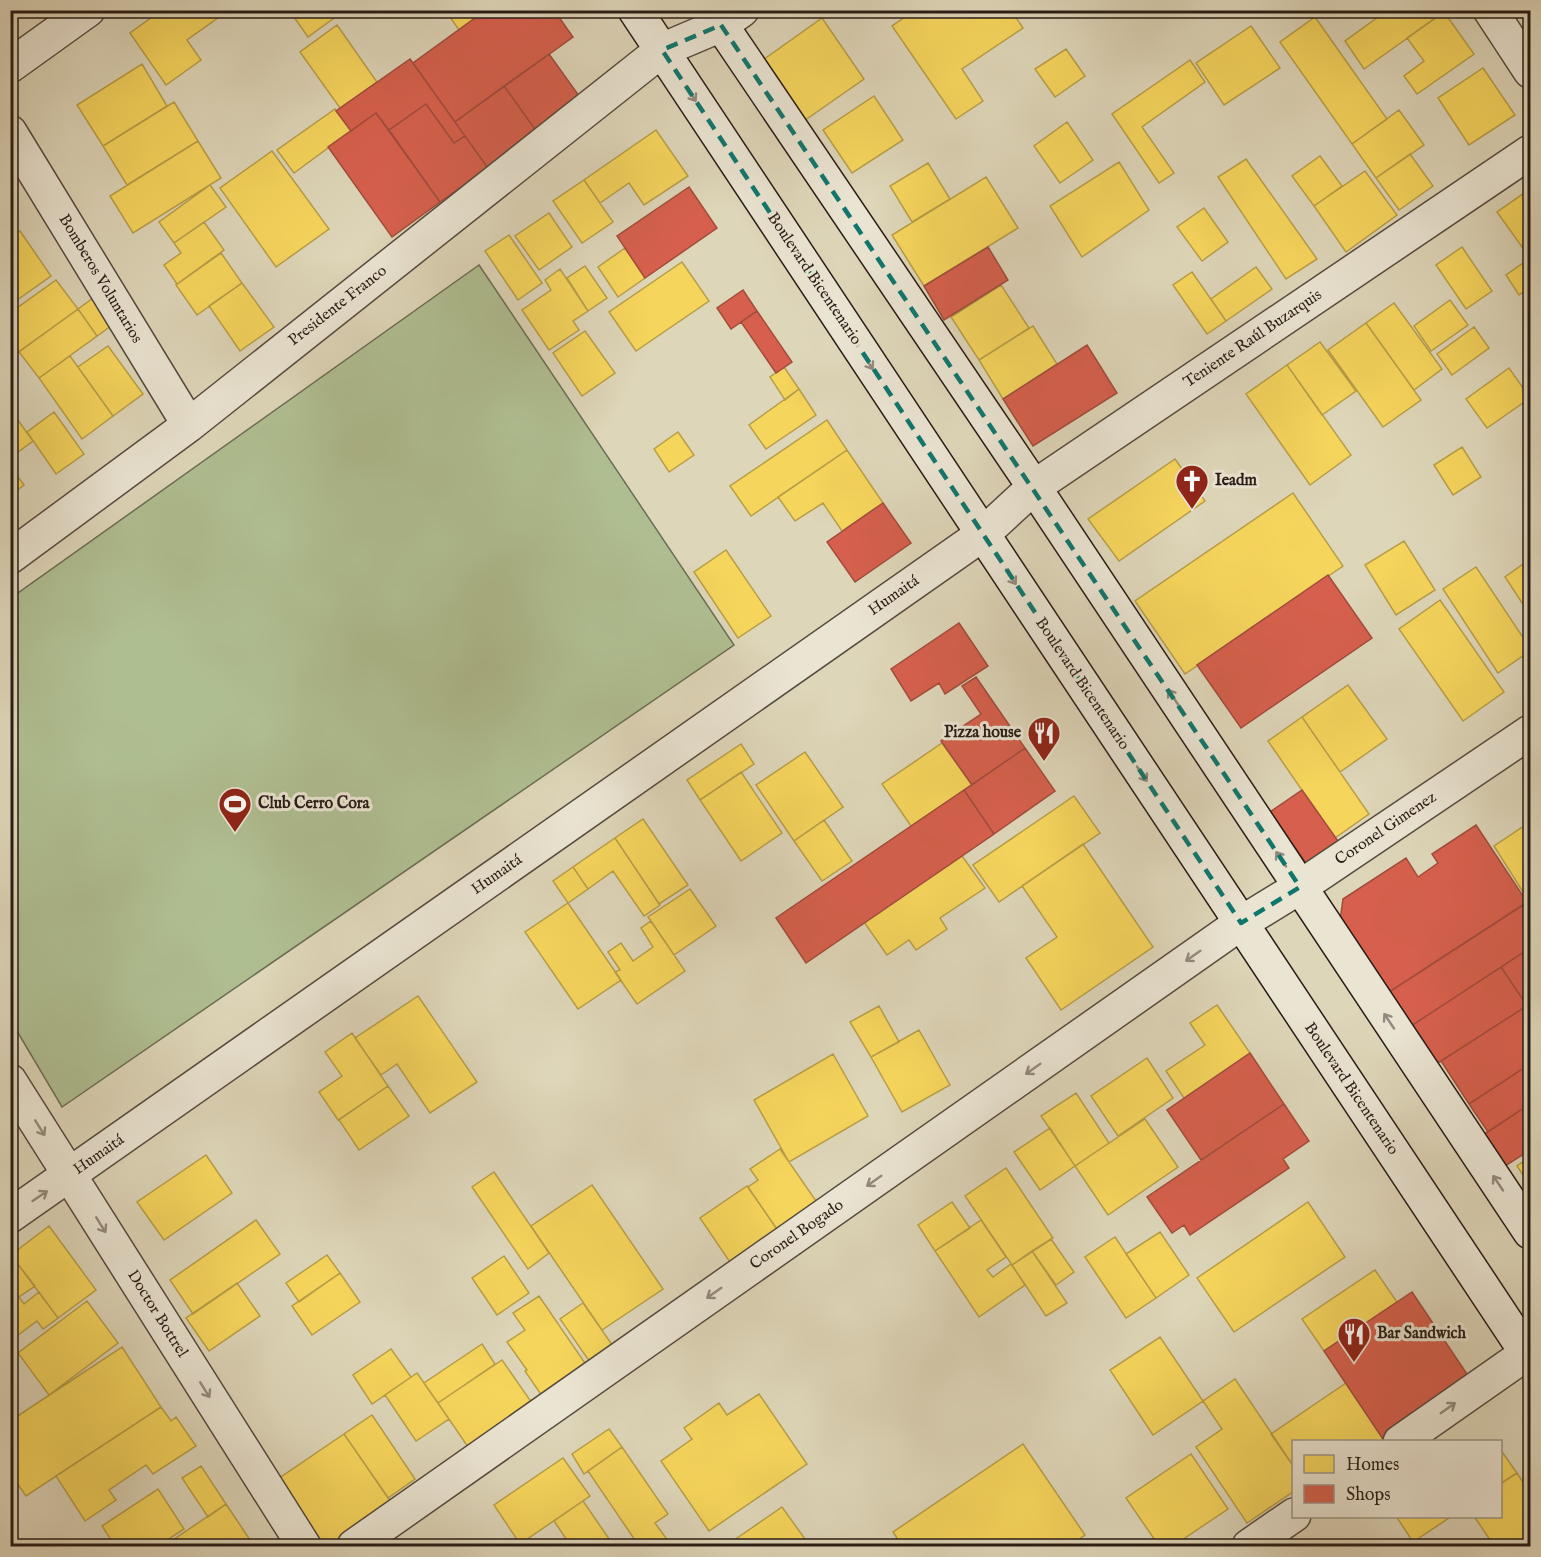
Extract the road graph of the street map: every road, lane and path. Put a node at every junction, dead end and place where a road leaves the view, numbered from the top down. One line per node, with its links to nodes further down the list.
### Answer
1 (88, 10): 6 (street)
2 (635, 10): 5 (street, Boulevard Bicentenario)
3 (1490, 10): 7 (street)
4 (725, 15): 5 (street, Presidente Franco); 11 (street)
5 (662, 50): 10 (street, Presidente Franco); 12 (street, Boulevard Bicentenario, one-way to 12)
6 (10, 66)
7 (1530, 71)
8 (10, 132): 10 (street, Bomberos Voluntarios)
9 (1530, 152): 11 (street, Teniente Raúl Buzarquis)
10 (189, 425): 13 (street, Presidente Franco)
11 (1034, 487): 12 (street, Teniente Raúl Buzarquis); 15 (street, one-way to 11)
12 (982, 534): 16 (street, Boulevard Bicentenario, one-way to 16); 18 (street, Humaitá)
13 (10, 557)
14 (1530, 732): 15 (street, Coronel Gimenez)
15 (1300, 887): 16 (street, Coronel Gimenez); 20 (street, one-way to 15)
16 (1240, 923): 21 (street, Boulevard Bicentenario); 25 (street, Coronel Bogado, one-way to 25)
17 (10, 1081): 18 (street, Doctor Bottrel, one-way to 18)
18 (70, 1175): 19 (street, Humaitá, one-way to 18); 24 (street, Doctor Bottrel, one-way to 24)
19 (10, 1216)
20 (1530, 1232)
21 (1529, 1354): 22 (street, one-way to 21)
22 (1403, 1440)
23 (1292, 1516): 26 (street)
24 (304, 1546)
25 (354, 1546)
26 (1249, 1546)

